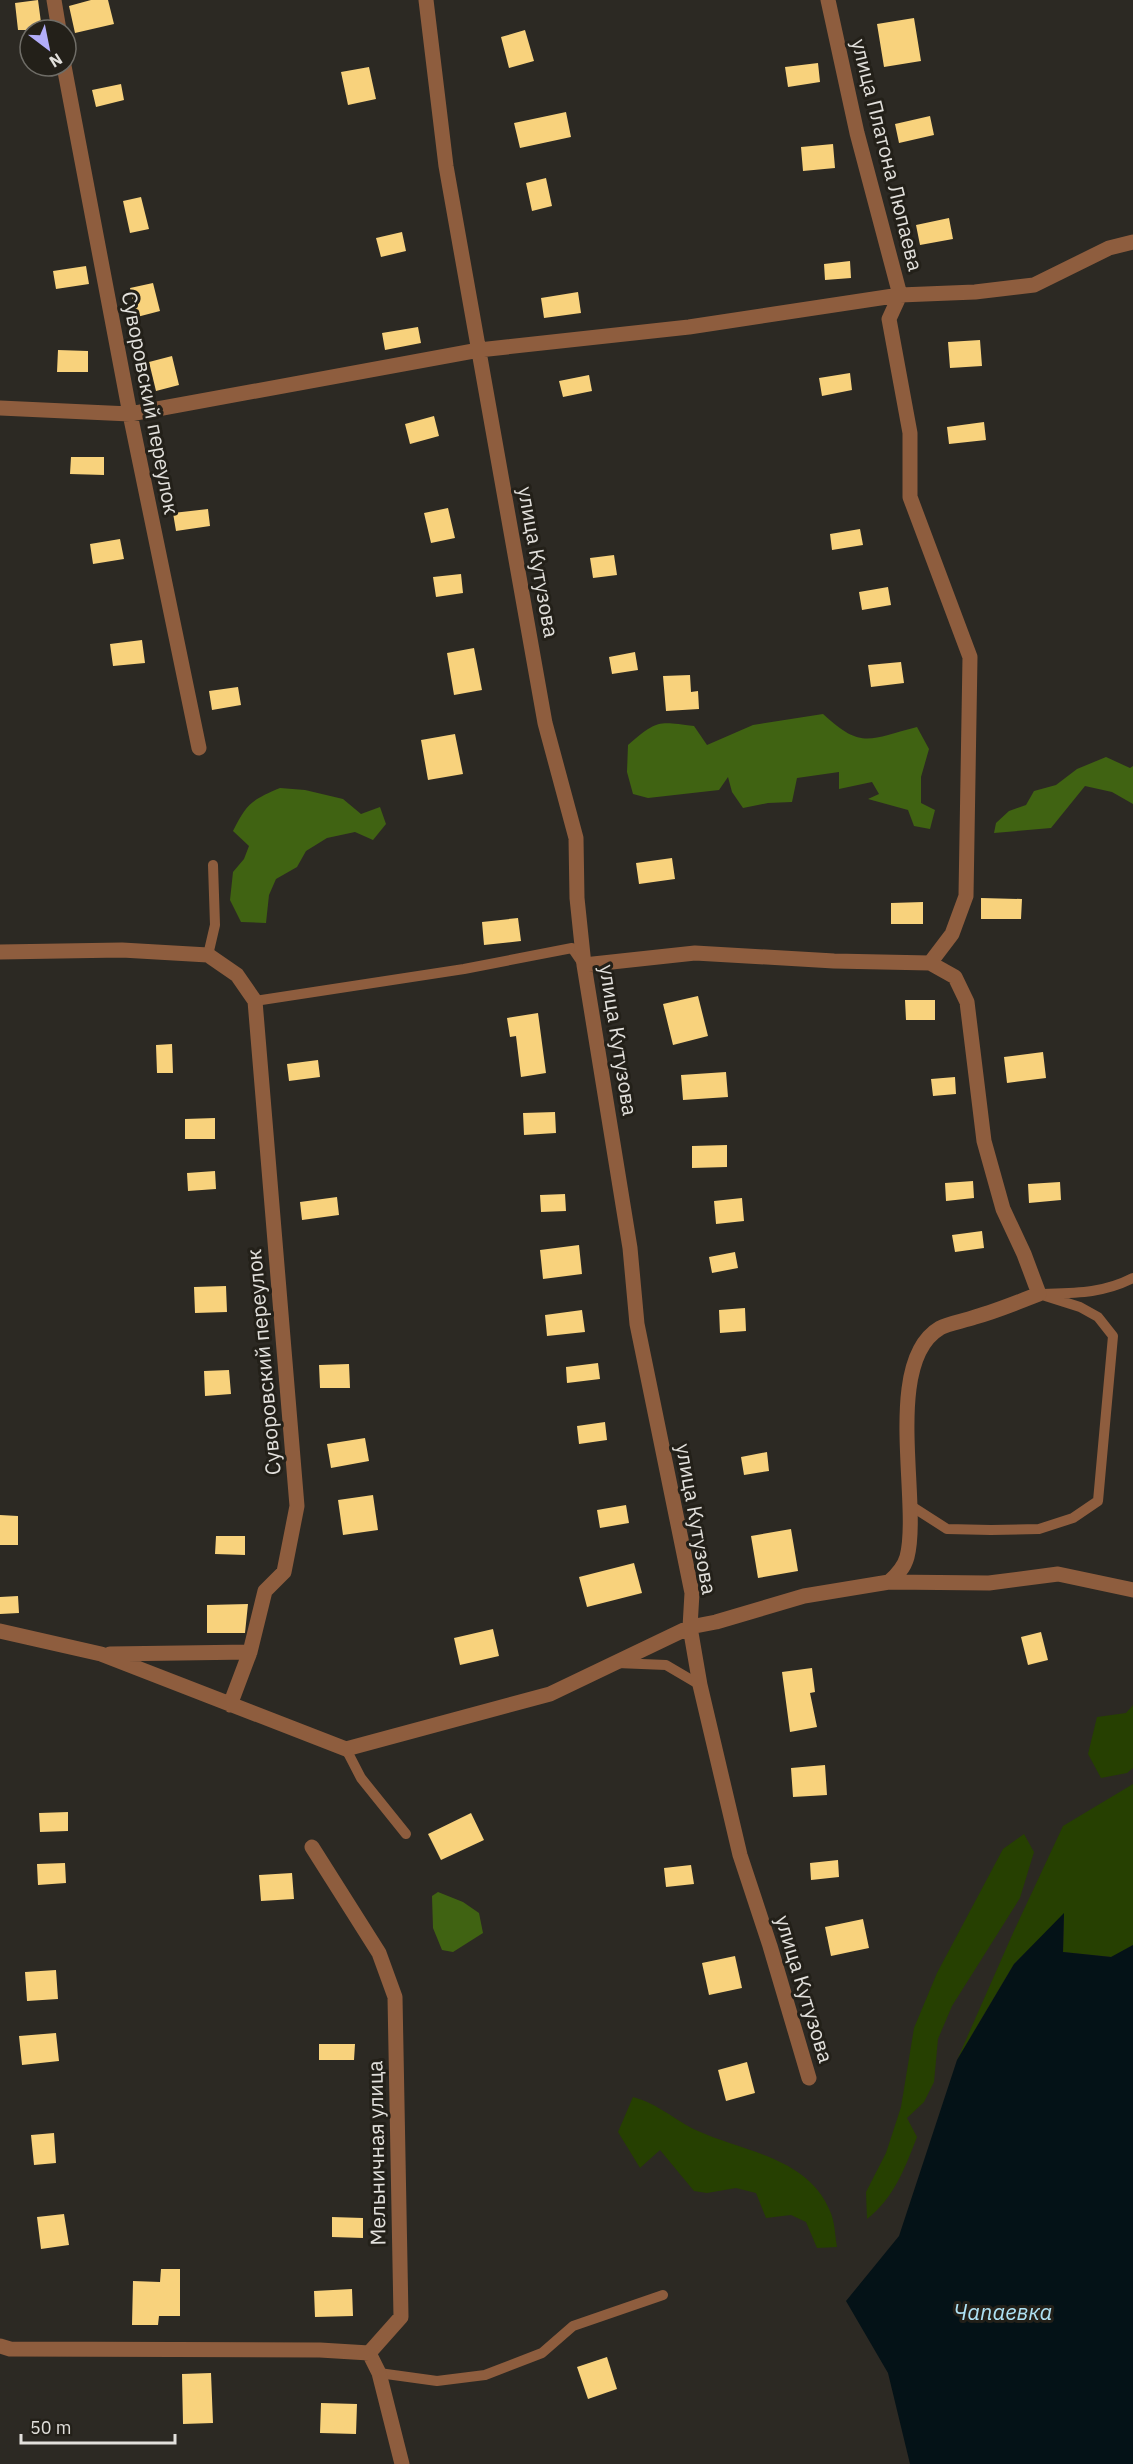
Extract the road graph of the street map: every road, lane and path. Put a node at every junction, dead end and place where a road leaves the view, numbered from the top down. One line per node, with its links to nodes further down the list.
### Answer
1 (54, 0): 4 (street)
2 (426, 0): 8 (street, улица Кутузова)
3 (828, 0): 7 (street, улица Платона Люпаева)
4 (57, 18)
5 (66, 78): 10 (street, Суворовский переулок)
6 (1133, 242): 7 (street)
7 (900, 295): 8 (street); 15 (street, улица Платона Люпаева)
8 (479, 350): 10 (street); 16 (street, улица Кутузова)
9 (0, 408): 10 (street)
10 (130, 414): 11 (street, Суворовский переулок)
11 (199, 748)
12 (213, 865): 14 (lane)
13 (0, 952): 14 (street)
14 (208, 955): 17 (street)
15 (930, 963): 16 (street); 19 (street)
16 (584, 965): 17 (lane); 23 (street, улица Кутузова)
17 (255, 1002): 25 (street, Суворовский переулок)
18 (1133, 1278): 19 (lane)
19 (1039, 1294): 20 (street); 20 (lane)
20 (908, 1504): 21 (street)
21 (889, 1582): 22 (street); 23 (street)
22 (1133, 1590)
23 (690, 1627): 27 (street); 28 (street, улица Кутузова)
24 (0, 1631): 26 (street)
25 (250, 1652): 26 (street); 29 (street, Суворовский переулок)
26 (101, 1654): 29 (street)
27 (617, 1663): 28 (lane); 30 (street)
28 (700, 1685): 33 (street, улица Кутузова)
29 (230, 1705): 30 (street)
30 (346, 1749): 31 (lane)
31 (406, 1834)
32 (312, 1847): 36 (street, Мельничная улица)
33 (808, 2078)
34 (663, 2295): 37 (lane)
35 (0, 2346): 36 (street)
36 (369, 2353): 37 (street)
37 (380, 2373): 38 (street)
38 (402, 2464)

